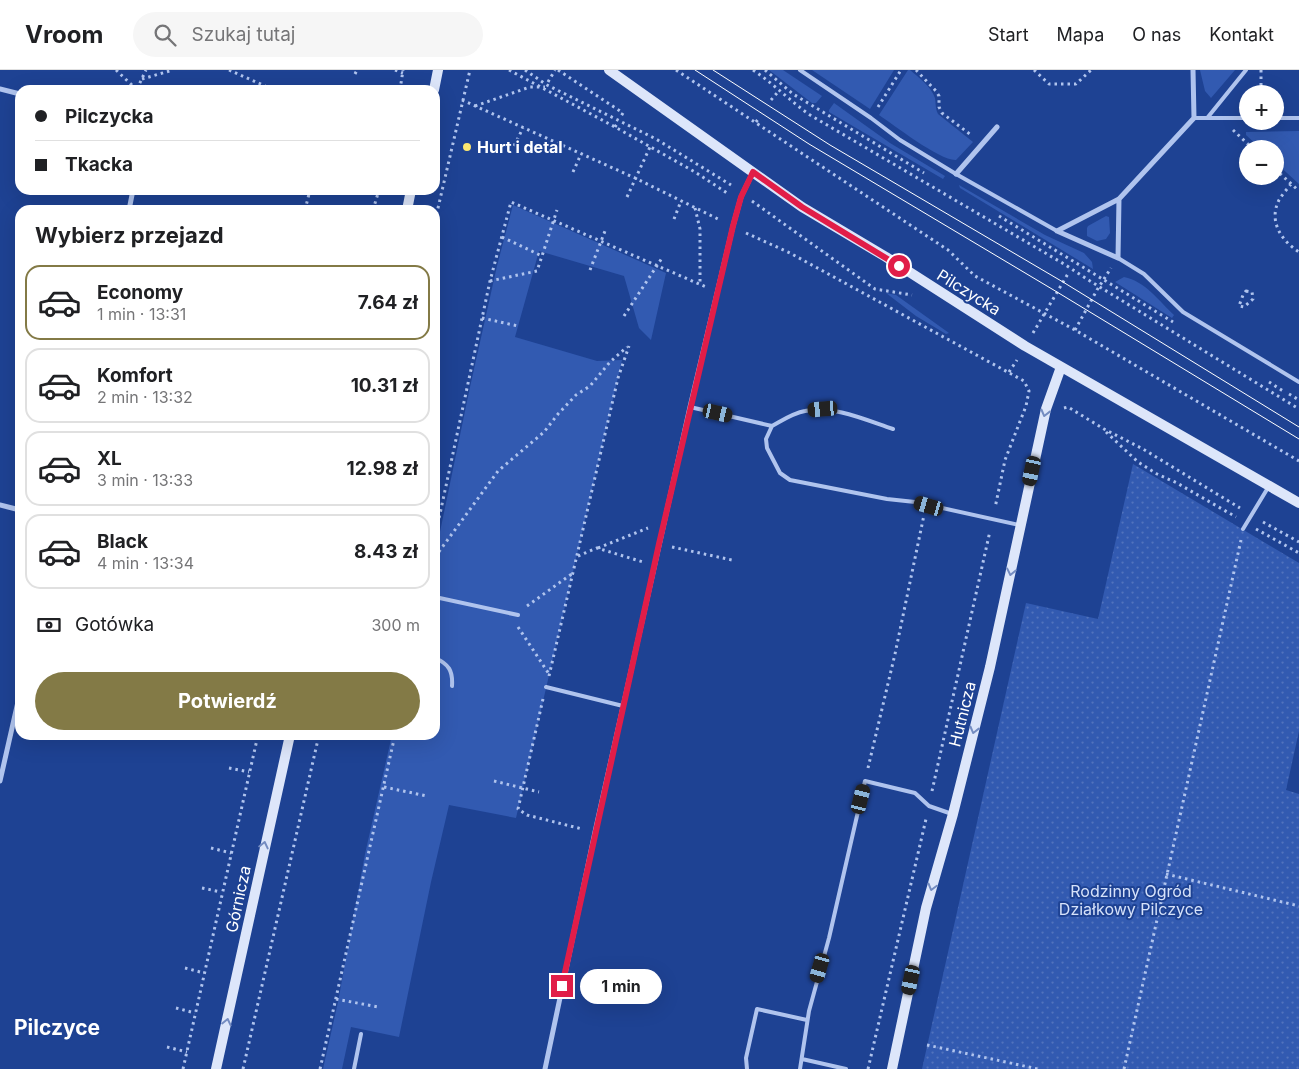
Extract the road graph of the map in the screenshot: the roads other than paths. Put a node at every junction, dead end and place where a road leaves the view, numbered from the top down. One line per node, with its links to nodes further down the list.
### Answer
1 (438, 70): 6 (street)
2 (610, 70): 15 (street, Pilczycka)
3 (800, 70): 16 (lane)
4 (1193, 70): 10 (street)
5 (1246, 70): 9 (lane)
6 (435, 85)
7 (0, 90): 8 (street)
8 (15, 93)
9 (1208, 117): 10 (lane); 11 (lane)
10 (1194, 118): 17 (street)
11 (1239, 118)
12 (1284, 118): 13 (lane)
13 (1299, 118)
14 (997, 127): 16 (street)
15 (753, 172): 20 (street, Pilczycka); 22 (street)
16 (956, 174): 18 (lane)
17 (1119, 199): 18 (street); 19 (street)
18 (1057, 231): 19 (street)
19 (1118, 258): 21 (lane)
20 (1061, 367): 25 (street, Pilczycka); 29 (street, Hutnicza, one-way to 29)
21 (1299, 382)
22 (690, 407): 23 (lane); 36 (street)
23 (772, 426): 24 (lane); 29 (lane)
24 (893, 428)
25 (1269, 485): 26 (street, Pilczycka); 30 (lane)
26 (1299, 503)
27 (0, 505): 28 (street)
28 (15, 509)
29 (1021, 526): 40 (street, Hutnicza, one-way to 40)
30 (1244, 529)
31 (440, 598): 32 (lane)
32 (518, 615)
33 (440, 661): 34 (lane)
34 (452, 686)
35 (546, 687): 36 (lane)
36 (623, 706): 46 (street)
37 (15, 715): 39 (street)
38 (289, 740): 44 (street, Górnicza, one-way to 38)
39 (0, 781)
40 (952, 814): 41 (lane); 50 (street, Hutnicza, one-way to 50)
41 (807, 1020): 43 (lane); 47 (lane)
42 (361, 1034): 45 (lane)
43 (802, 1059): 48 (lane); 49 (lane)
44 (216, 1069)
45 (354, 1069)
46 (545, 1069)
47 (747, 1069)
48 (800, 1069)
49 (846, 1069)
50 (892, 1069)

